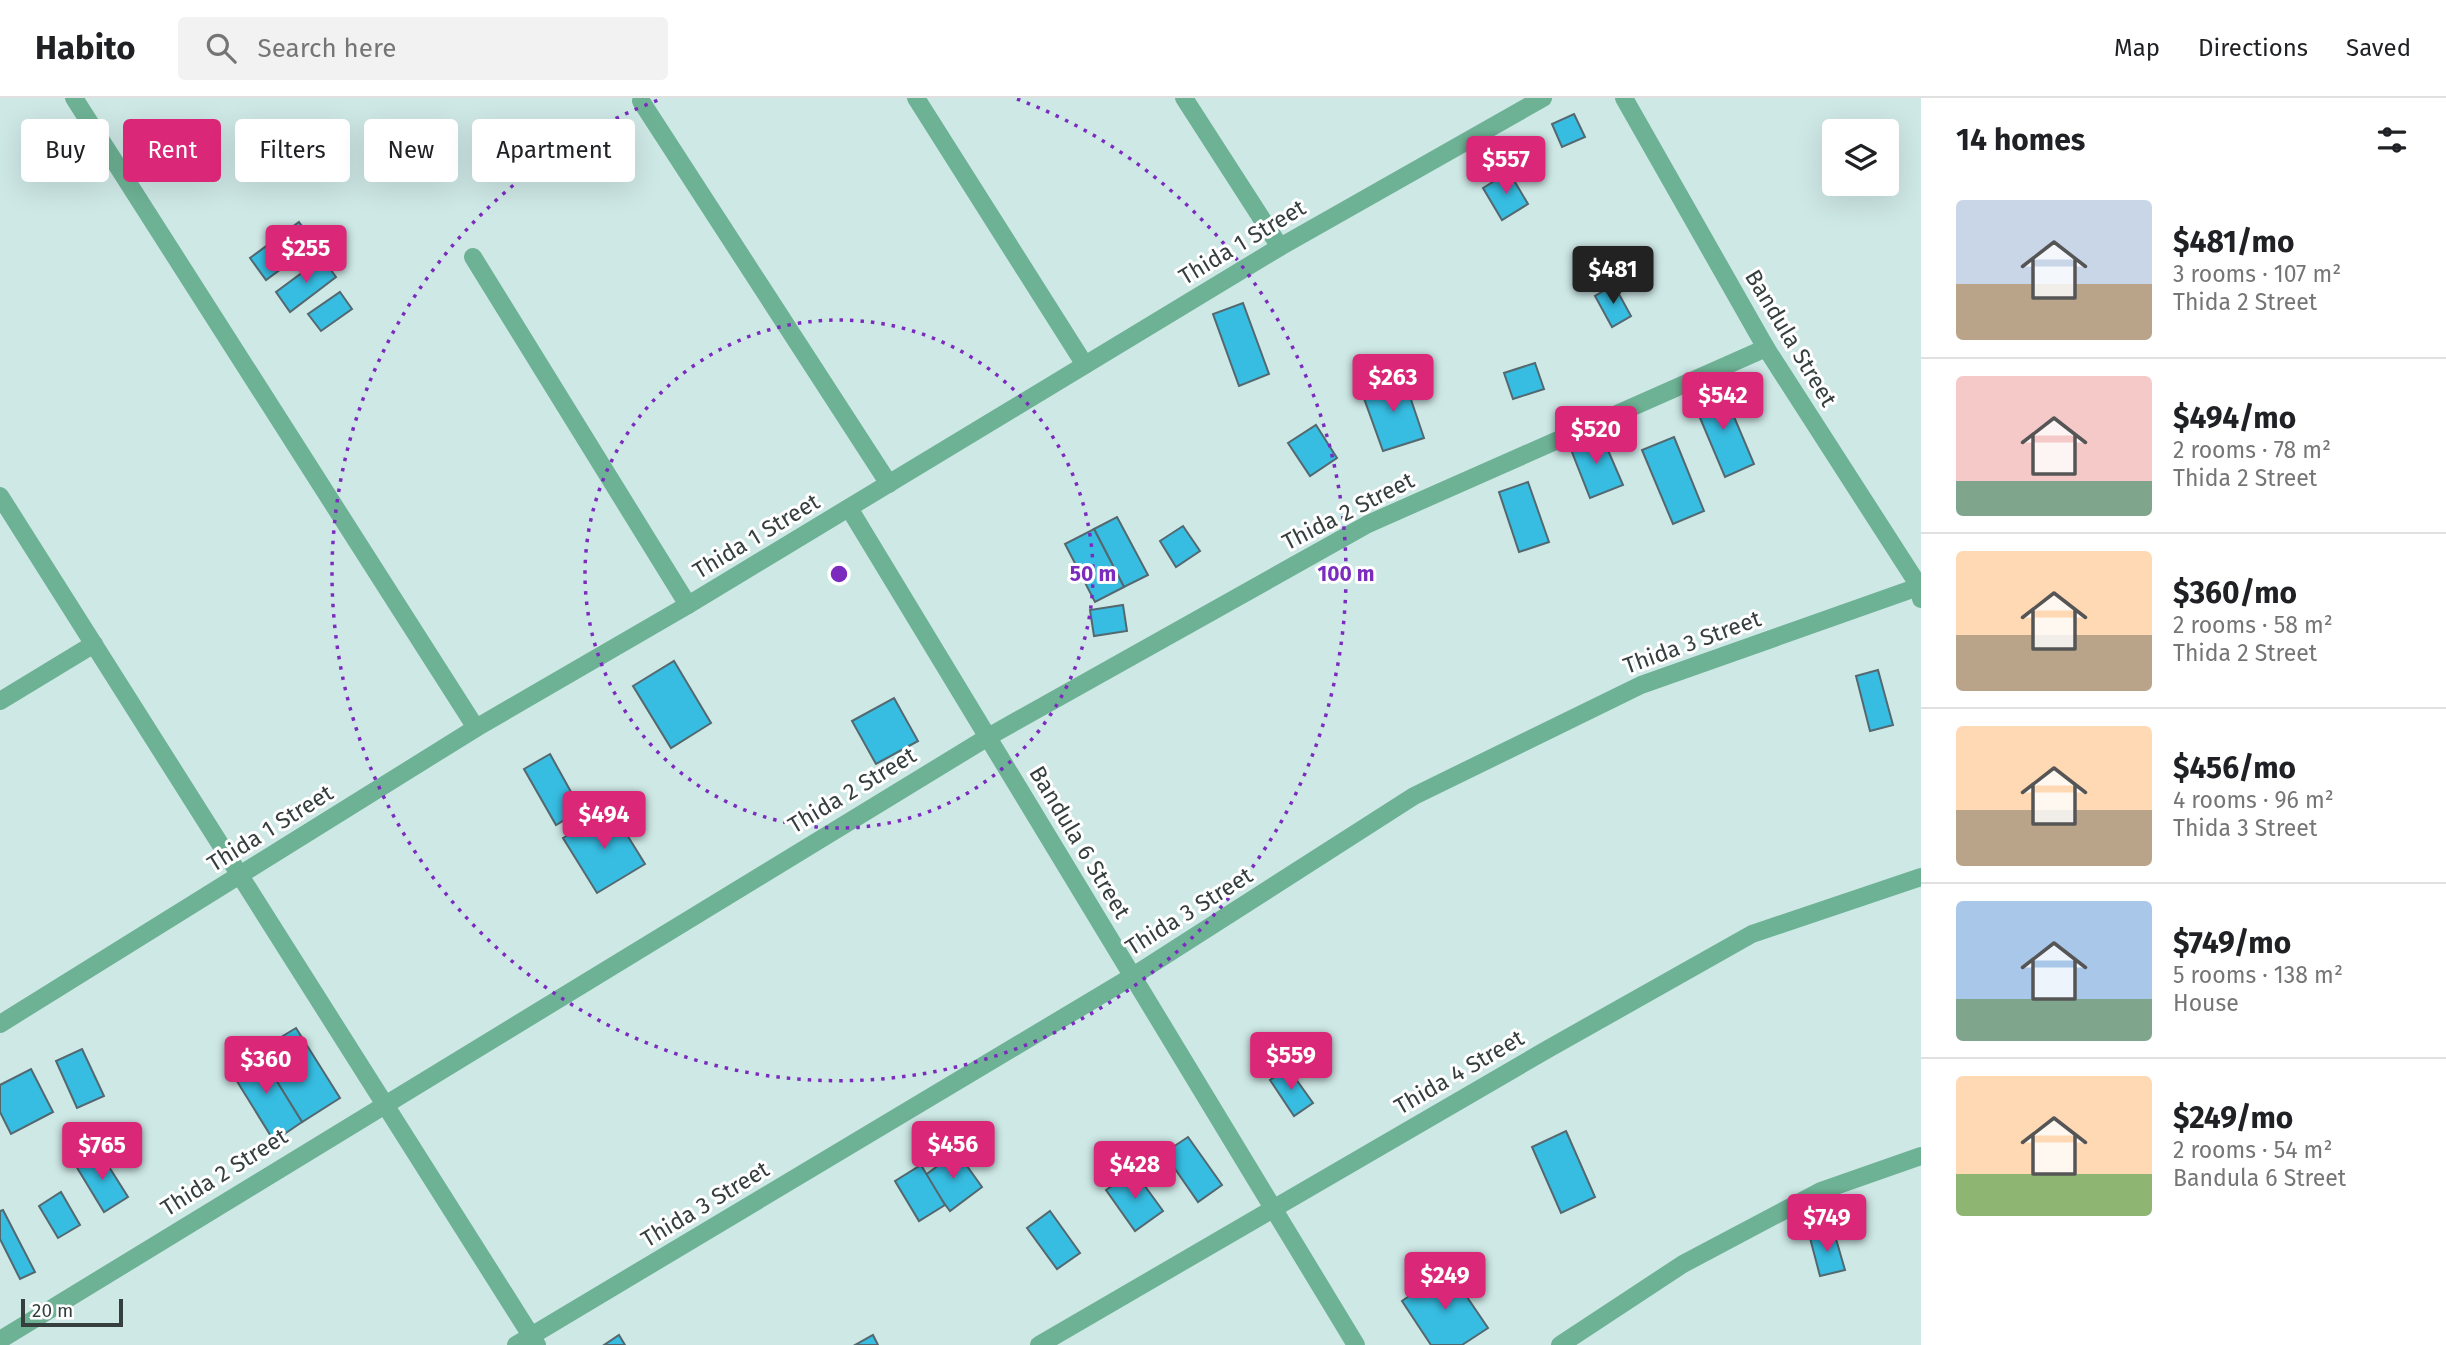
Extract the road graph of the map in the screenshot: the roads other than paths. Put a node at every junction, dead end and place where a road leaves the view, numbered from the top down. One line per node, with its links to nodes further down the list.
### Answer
1 (74, 98): 18 (street)
2 (916, 98): 10 (street)
3 (1184, 98): 7 (street)
4 (1543, 98): 7 (street, Thida 1 Street)
5 (1624, 98): 9 (street, Bandula Street)
6 (641, 100): 11 (street)
7 (1280, 247): 10 (street, Thida 1 Street)
8 (473, 257): 15 (street)
9 (1766, 348): 14 (street, Bandula Street); 19 (street, Thida 2 Street)
10 (1085, 365): 11 (street, Thida 1 Street)
11 (889, 484): 13 (street, Thida 1 Street)
12 (0, 496): 16 (street)
13 (849, 508): 15 (street, Thida 1 Street); 19 (street, Bandula 6 Street)
14 (1920, 591): 22 (street, Thida 3 Street)
15 (688, 605): 18 (street, Thida 1 Street)
16 (94, 644): 17 (street); 20 (street)
17 (0, 701)
18 (476, 728): 20 (street, Thida 1 Street)
19 (988, 737): 22 (street, Bandula 6 Street); 24 (street, Thida 2 Street)
20 (240, 875): 23 (street, Thida 1 Street); 24 (street)
21 (1921, 877): 26 (street, Thida 4 Street)
22 (1133, 976): 26 (street, Bandula 6 Street); 28 (street, Thida 3 Street)
23 (0, 1024)
24 (384, 1103): 27 (street, Thida 2 Street); 28 (street)
25 (1921, 1156): 31 (street)
26 (1274, 1210): 29 (street, Thida 4 Street); 30 (street, Bandula 6 Street)
27 (0, 1340)
28 (529, 1342)
29 (1039, 1345)
30 (1356, 1345)
31 (1560, 1345)

